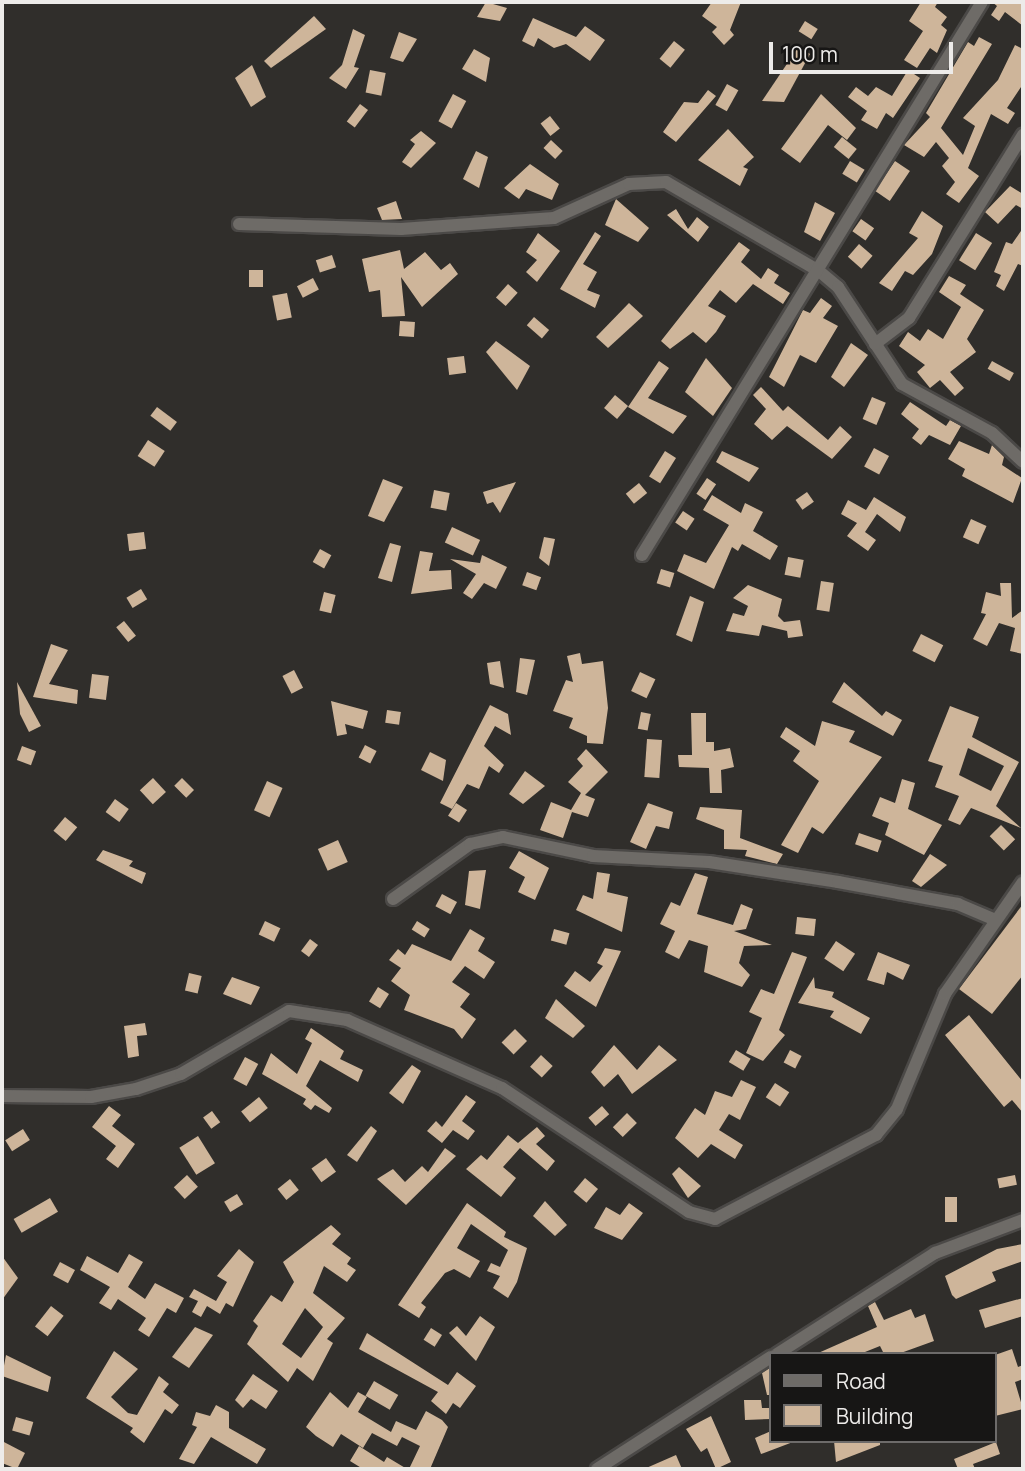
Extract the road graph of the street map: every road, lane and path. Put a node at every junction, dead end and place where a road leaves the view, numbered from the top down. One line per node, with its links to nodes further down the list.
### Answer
1 (982, 2): 4 (street)
2 (1023, 135): 5 (street)
3 (239, 224): 4 (street)
4 (819, 271): 5 (street); 7 (street)
5 (875, 344): 6 (street)
6 (1023, 462)
7 (642, 555)
8 (1023, 882): 10 (street)
9 (393, 899): 10 (street)
10 (993, 919): 11 (street)
11 (2, 1096)
12 (1023, 1220): 13 (street)
13 (780, 1352)
14 (769, 1358): 15 (street)
15 (597, 1469)

